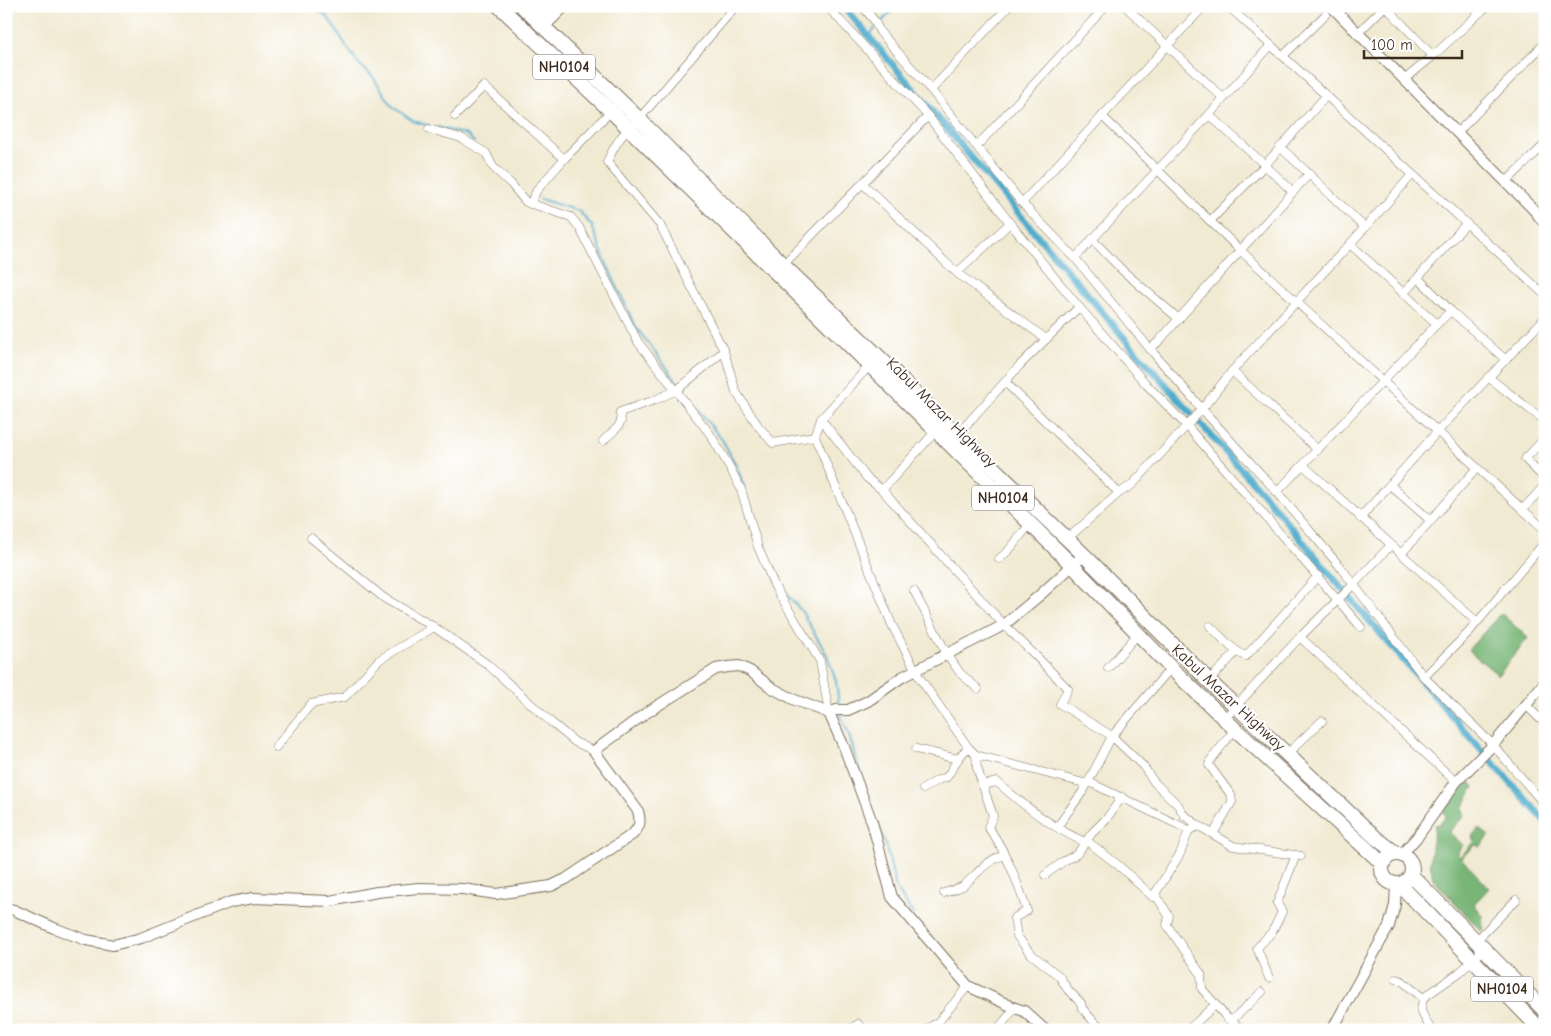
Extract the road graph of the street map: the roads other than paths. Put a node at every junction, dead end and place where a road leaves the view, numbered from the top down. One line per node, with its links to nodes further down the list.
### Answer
1 (499, 6): 27 (highway, Kabul Mazar Highway / NH0104)
2 (522, 6): 16 (highway, Kabul Mazar Highway / NH0104)
3 (551, 6): 16 (street)
4 (565, 6): 16 (street)
5 (736, 6): 32 (street)
6 (827, 6): 30 (street)
7 (862, 6): 24 (street)
8 (1009, 6): 24 (street)
9 (1106, 6): 36 (street)
10 (1125, 6): 19 (street)
11 (1204, 6): 19 (street)
12 (1228, 6): 20 (street)
13 (1385, 6): 17 (street); 22 (street)
14 (1487, 6): 22 (street)
15 (1328, 10): 17 (street); 21 (street)
16 (540, 24): 27 (highway, Kabul Mazar Highway / NH0104)
17 (1357, 34): 23 (street)
18 (1545, 43): 34 (street)
19 (1168, 46): 26 (street); 31 (street)
20 (1271, 46): 21 (street); 26 (street)
21 (1282, 56): 25 (street)
22 (1433, 56): 23 (street)
23 (1404, 80): 34 (street)
24 (931, 90): 36 (street)
25 (1326, 96): 37 (street); 42 (street)
26 (1223, 98): 28 (street)
27 (616, 106): 32 (highway, Kabul Mazar Highway / NH0104); 38 (street)
28 (1209, 115): 39 (street); 40 (street)
29 (455, 116): 38 (street)
30 (928, 116): 44 (street); 49 (street)
31 (1102, 116): 40 (street); 46 (street)
32 (633, 124): 57 (highway, Kabul Mazar Highway / NH0104); 70 (street); 72 (highway, Kabul Mazar Highway / NH0104)
33 (429, 129): 47 (street)
34 (1457, 133): 43 (street)
35 (1545, 144): 43 (street)
36 (977, 146): 46 (street)
37 (1280, 147): 39 (street); 41 (street)
38 (564, 159): 47 (street)
39 (1265, 165): 45 (street); 48 (street)
40 (1157, 170): 48 (street); 53 (street)
41 (1309, 174): 45 (street); 52 (street)
42 (1412, 175): 50 (street); 52 (street)
43 (1506, 182): 51 (street)
44 (862, 183): 57 (street); 58 (street)
45 (1293, 192): 55 (street)
46 (1022, 203): 56 (street)
47 (530, 204): 77 (street)
48 (1210, 220): 55 (street)
49 (1010, 223): 58 (street); 63 (street)
50 (1466, 224): 59 (street); 61 (street)
51 (1545, 224)
52 (1365, 228): 54 (street)
53 (1092, 239): 56 (street); 66 (street)
54 (1350, 244): 60 (street); 62 (street)
55 (1240, 250): 62 (street); 66 (street)
56 (1074, 258): 69 (street)
57 (782, 265): 83 (highway, Kabul Mazar Highway / NH0104)
58 (957, 273): 68 (street)
59 (1418, 278): 60 (street); 64 (street)
60 (1403, 294): 67 (street)
61 (1545, 295)
62 (1296, 301): 73 (street); 75 (street)
63 (1079, 307): 68 (street); 78 (street)
64 (1451, 311): 67 (street); 71 (street)
65 (1545, 318): 71 (street)
66 (1179, 319): 69 (street)
67 (1437, 324): 75 (street)
68 (1046, 339): 76 (street)
69 (1150, 349): 78 (street)
70 (724, 351): 77 (street); 84 (street)
71 (1506, 360): 74 (street)
72 (870, 365): 79 (street); 81 (highway, Kabul Mazar Highway / NH0104)
73 (1232, 371): 78 (street); 87 (street)
74 (1488, 377): 80 (street); 82 (street)
75 (1382, 381): 82 (street); 87 (street)
76 (1005, 382): 83 (street); 95 (street)
77 (680, 388): 86 (street); 130 (street)
78 (1194, 417): 94 (street); 95 (street); 109 (street)
79 (821, 418): 84 (street); 93 (street)
80 (1545, 421)
81 (936, 431): 93 (street); 99 (highway, Kabul Mazar Highway / NH0104)
82 (1437, 432): 89 (street); 91 (street)
83 (958, 434): 102 (highway, Kabul Mazar Highway / NH0104)
84 (815, 436): 123 (street)
85 (1545, 438): 90 (street)
86 (603, 441)
87 (1318, 450): 88 (street)
88 (1303, 465): 94 (street); 97 (street)
89 (1477, 468): 96 (street); 98 (street)
90 (1545, 479)
91 (1390, 485): 97 (street); 98 (street)
92 (1545, 485): 96 (street)
93 (882, 490): 113 (street)
94 (1277, 492): 111 (street)
95 (1119, 493): 102 (street)
96 (1522, 510): 100 (street)
97 (1360, 518): 104 (street)
98 (1431, 521): 105 (street)
99 (1030, 524): 107 (street); 108 (highway, Kabul Mazar Highway / NH0104)
100 (1545, 530)
101 (311, 538): 115 (street)
102 (1067, 539): 106 (highway, Kabul Mazar Highway / NH0104)
103 (1545, 542): 112 (street)
104 (1390, 546): 105 (street); 111 (street)
105 (1401, 554): 112 (street)
106 (1084, 555): 108 (street); 125 (highway, Kabul Mazar Highway / NH0104)
107 (999, 559)
108 (1072, 565): 113 (street); 117 (highway, Kabul Mazar Highway / NH0104)
109 (1318, 576): 111 (street); 119 (street)
110 (914, 591): 120 (street)
111 (1345, 593): 116 (street); 118 (street); 124 (street)
112 (1477, 622): 124 (street)
113 (1004, 625): 120 (street); 135 (street)
114 (1210, 626): 119 (street)
115 (434, 627): 136 (street); 140 (street)
116 (1361, 627)
117 (1138, 634): 121 (street); 122 (highway, Kabul Mazar Highway / NH0104)
118 (1300, 638): 129 (street); 145 (street)
119 (1237, 651): 125 (street)
120 (947, 654): 123 (street); 127 (street)
121 (1108, 668)
122 (1171, 668): 131 (highway, Kabul Mazar Highway / NH0104); 135 (street)
123 (916, 671): 130 (street); 137 (street)
124 (1424, 677): 139 (street)
125 (1209, 681): 129 (highway, Kabul Mazar Highway / NH0104)
126 (1545, 682): 128 (street)
127 (978, 689)
128 (1526, 705): 133 (street); 139 (street)
129 (1236, 707): 131 (street); 141 (highway, Kabul Mazar Highway / NH0104)
130 (833, 711): 140 (street); 169 (street)
131 (1224, 719): 134 (highway, Kabul Mazar Highway / NH0104)
132 (1322, 722): 141 (street)
133 (1545, 724)
134 (1235, 729): 153 (street); 157 (highway, Kabul Mazar Highway / NH0104)
135 (1112, 736): 144 (street); 150 (street)
136 (276, 747)
137 (968, 748): 142 (street); 143 (street)
138 (916, 749): 143 (street)
139 (1488, 750): 145 (street); 149 (street)
140 (594, 751): 164 (street)
141 (1286, 754): 155 (highway, Kabul Mazar Highway / NH0104)
142 (976, 755): 144 (street); 146 (street)
143 (958, 759): 147 (street)
144 (1089, 782): 148 (street); 151 (street)
145 (1456, 782): 155 (street)
146 (983, 785): 151 (street); 156 (street)
147 (923, 789)
148 (1122, 797): 152 (street); 154 (street)
149 (1545, 805)
150 (1199, 826): 152 (street); 153 (street)
151 (1057, 827): 154 (street)
152 (1189, 830): 162 (street)
153 (1213, 834): 167 (street)
154 (1086, 842): 158 (street); 162 (street)
155 (1400, 854): 157 (highway); 159 (highway, Kabul Mazar Highway / NH0104)
156 (1005, 856): 161 (street); 181 (street)
157 (1382, 863): 160 (highway, Kabul Mazar Highway / NH0104)
158 (1045, 875)
159 (1411, 875): 160 (highway); 165 (highway, Kabul Mazar Highway / NH0104)
160 (1397, 884): 166 (highway, Kabul Mazar Highway / NH0104); 184 (street)
161 (944, 893)
162 (1153, 897): 172 (street)
163 (1516, 900): 165 (street)
164 (6, 908)
165 (1480, 945): 166 (street); 174 (highway, Kabul Mazar Highway / NH0104)
166 (1473, 960): 171 (street); 186 (highway, Kabul Mazar Highway / NH0104)
167 (1269, 978)
168 (1396, 980): 171 (street)
169 (968, 986): 173 (street); 178 (street)
170 (1262, 992): 175 (street)
171 (1423, 998): 185 (street)
172 (1215, 1005): 175 (street); 182 (street)
173 (1015, 1008): 179 (street); 180 (street)
174 (1545, 1011)
175 (1228, 1019): 183 (street)
176 (850, 1030): 177 (street)
177 (864, 1030)
178 (926, 1030)
179 (997, 1030)
180 (1046, 1030)
181 (1105, 1030)
182 (1188, 1030)
183 (1243, 1030)
184 (1332, 1030)
185 (1431, 1030)
186 (1541, 1030)

